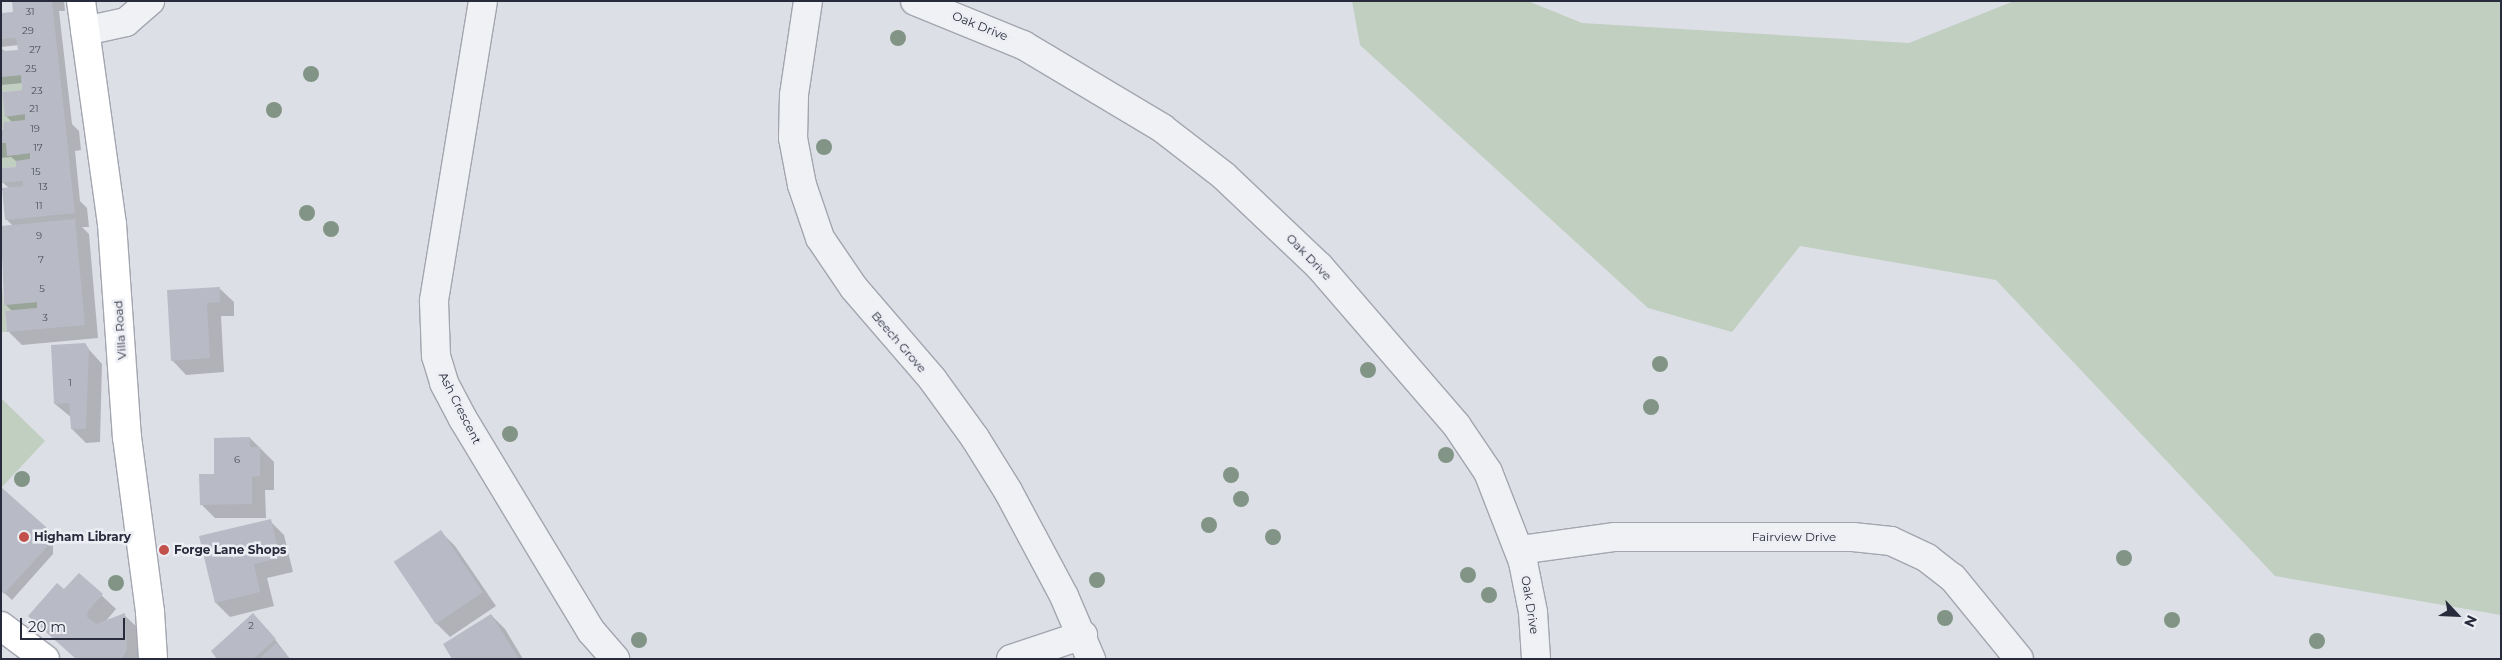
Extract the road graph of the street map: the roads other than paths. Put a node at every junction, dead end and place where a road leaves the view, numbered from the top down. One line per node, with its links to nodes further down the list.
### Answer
1 (82, 1): 6 (street, Villa Road)
2 (150, 1): 6 (street)
3 (483, 1): 12 (street, Ash Crescent)
4 (808, 1): 9 (street, Beech Grove)
5 (915, 1): 7 (street, Oak Drive)
6 (85, 31): 11 (street, Villa Road)
7 (1520, 550): 14 (street, Oak Drive); 15 (street, Fairview Drive)
8 (1, 626): 10 (street)
9 (1087, 647): 13 (street)
10 (45, 659)
11 (153, 659)
12 (615, 659)
13 (1011, 659)
14 (1536, 659)
15 (2020, 659)

